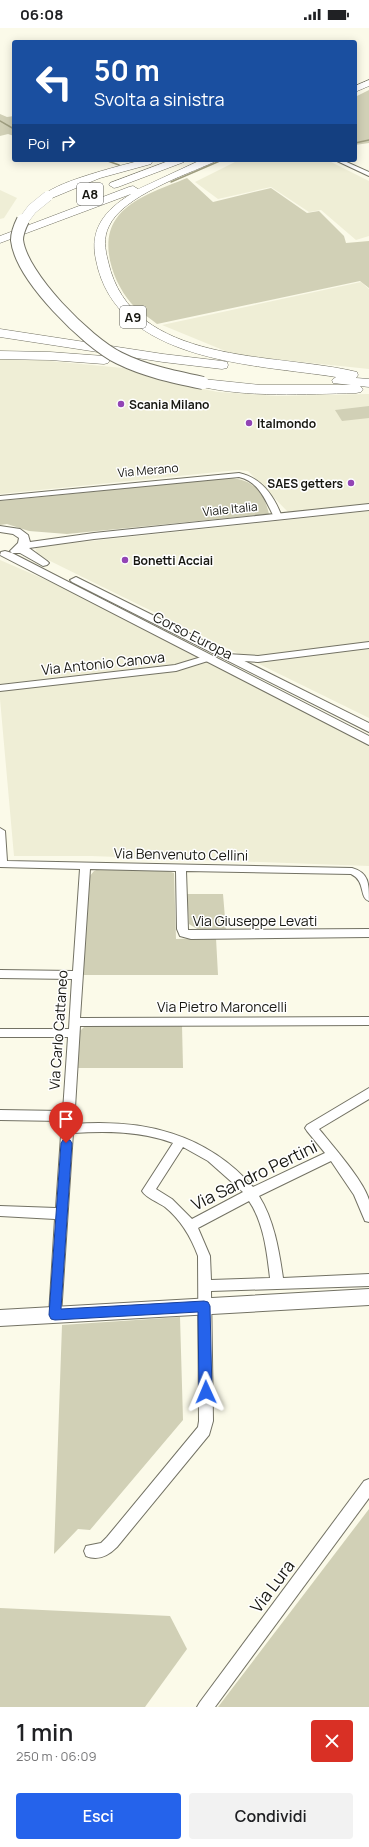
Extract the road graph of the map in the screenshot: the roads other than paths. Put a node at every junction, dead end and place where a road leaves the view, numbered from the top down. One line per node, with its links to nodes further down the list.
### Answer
1 (369, 78): 3 (highway)
2 (369, 82): 4 (highway)
3 (357, 83)
4 (357, 88)
5 (147, 162): 12 (highway)
6 (175, 162): 11 (highway, A8)
7 (198, 162): 14 (highway, A8)
8 (206, 162): 17 (highway, A9)
9 (342, 162): 10 (street)
10 (369, 174)
11 (100, 190)
12 (49, 203): 13 (highway); 20 (highway, bridge)
13 (7, 224)
14 (0, 240)
15 (0, 333): 17 (highway, A9)
16 (0, 355): 19 (highway)
17 (352, 375): 18 (highway, A9)
18 (369, 376)
19 (369, 383)
20 (369, 389)
21 (0, 498): 23 (street, Via Merano)
22 (369, 507): 23 (main road, Viale Italia)
23 (278, 517): 25 (main road, Viale Italia)
24 (0, 529): 25 (main road)
25 (23, 543): 26 (main road); 28 (main road, Corso Europa)
26 (2, 554): 29 (main road, Corso Europa)
27 (369, 645): 28 (street)
28 (227, 657): 31 (main road, Corso Europa)
29 (208, 658): 30 (street, Via Antonio Canova); 32 (main road, Corso Europa)
30 (0, 688)
31 (369, 728)
32 (369, 741)
33 (0, 831): 34 (street)
34 (1, 864): 35 (street, Via Benvenuto Cellini)
35 (85, 866): 36 (street, Via Benvenuto Cellini); 40 (street, Via Carlo Cattaneo)
36 (181, 867): 37 (street, Via Benvenuto Cellini); 38 (street, Via Giuseppe Levati)
37 (369, 897)
38 (369, 933)
39 (0, 974): 40 (street)
40 (77, 975): 42 (street, Via Carlo Cattaneo)
41 (369, 1021): 42 (street, Via Pietro Maroncelli)
42 (74, 1028): 43 (street, Via Pietro Maroncelli); 46 (street, Via Carlo Cattaneo)
43 (0, 1032)
44 (369, 1093): 49 (street)
45 (0, 1115): 46 (street)
46 (68, 1116): 47 (street, Via Carlo Cattaneo)
47 (67, 1129): 48 (street); 52 (street, Via Carlo Cattaneo)
48 (180, 1141): 50 (street); 54 (street)
49 (333, 1155): 50 (street, Via Sandro Pertini); 53 (street)
50 (251, 1194): 54 (street, Via Sandro Pertini); 56 (street)
51 (0, 1211): 52 (street)
52 (62, 1214): 62 (street, Via Carlo Cattaneo)
53 (369, 1217)
54 (191, 1225): 57 (street)
55 (369, 1280): 56 (street)
56 (276, 1283): 57 (street)
57 (205, 1286): 61 (street)
58 (369, 1297): 59 (main road)
59 (346, 1298): 60 (main road); 61 (main road)
60 (369, 1302)
61 (204, 1306): 62 (main road); 65 (street)
62 (55, 1315): 63 (main road)
63 (0, 1318)
64 (369, 1486): 66 (street, Via Lura)
65 (91, 1551)
66 (205, 1707)

